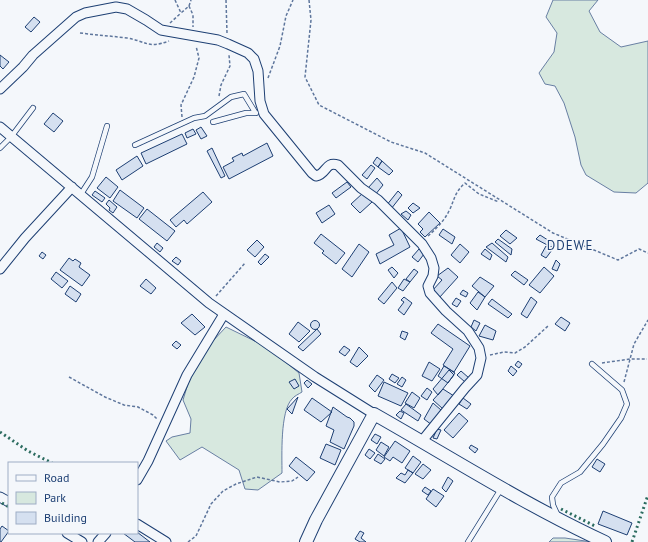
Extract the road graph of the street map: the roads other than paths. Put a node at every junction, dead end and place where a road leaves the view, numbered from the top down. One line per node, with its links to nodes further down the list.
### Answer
1 (0, 89): 3 (street)
2 (33, 108): 7 (lane)
3 (260, 113): 4 (lane); 8 (lane); 16 (street)
4 (213, 122)
5 (107, 126): 11 (lane)
6 (0, 127): 7 (street)
7 (11, 136): 9 (lane); 10 (street)
8 (134, 145)
9 (0, 148)
10 (72, 187): 11 (street); 12 (street)
11 (80, 194): 13 (street)
12 (0, 269)
13 (224, 314): 15 (street); 17 (street)
14 (592, 364): 19 (lane)
15 (374, 414): 16 (street); 26 (street)
16 (422, 441): 18 (street)
17 (138, 478)
18 (501, 488): 19 (street); 27 (lane)
19 (559, 519): 28 (street)
20 (138, 525): 25 (street)
21 (69, 534): 23 (street)
22 (105, 534): 24 (street)
23 (82, 542)
24 (98, 542)
25 (166, 542)
26 (306, 542)
27 (468, 542)
28 (605, 542)

